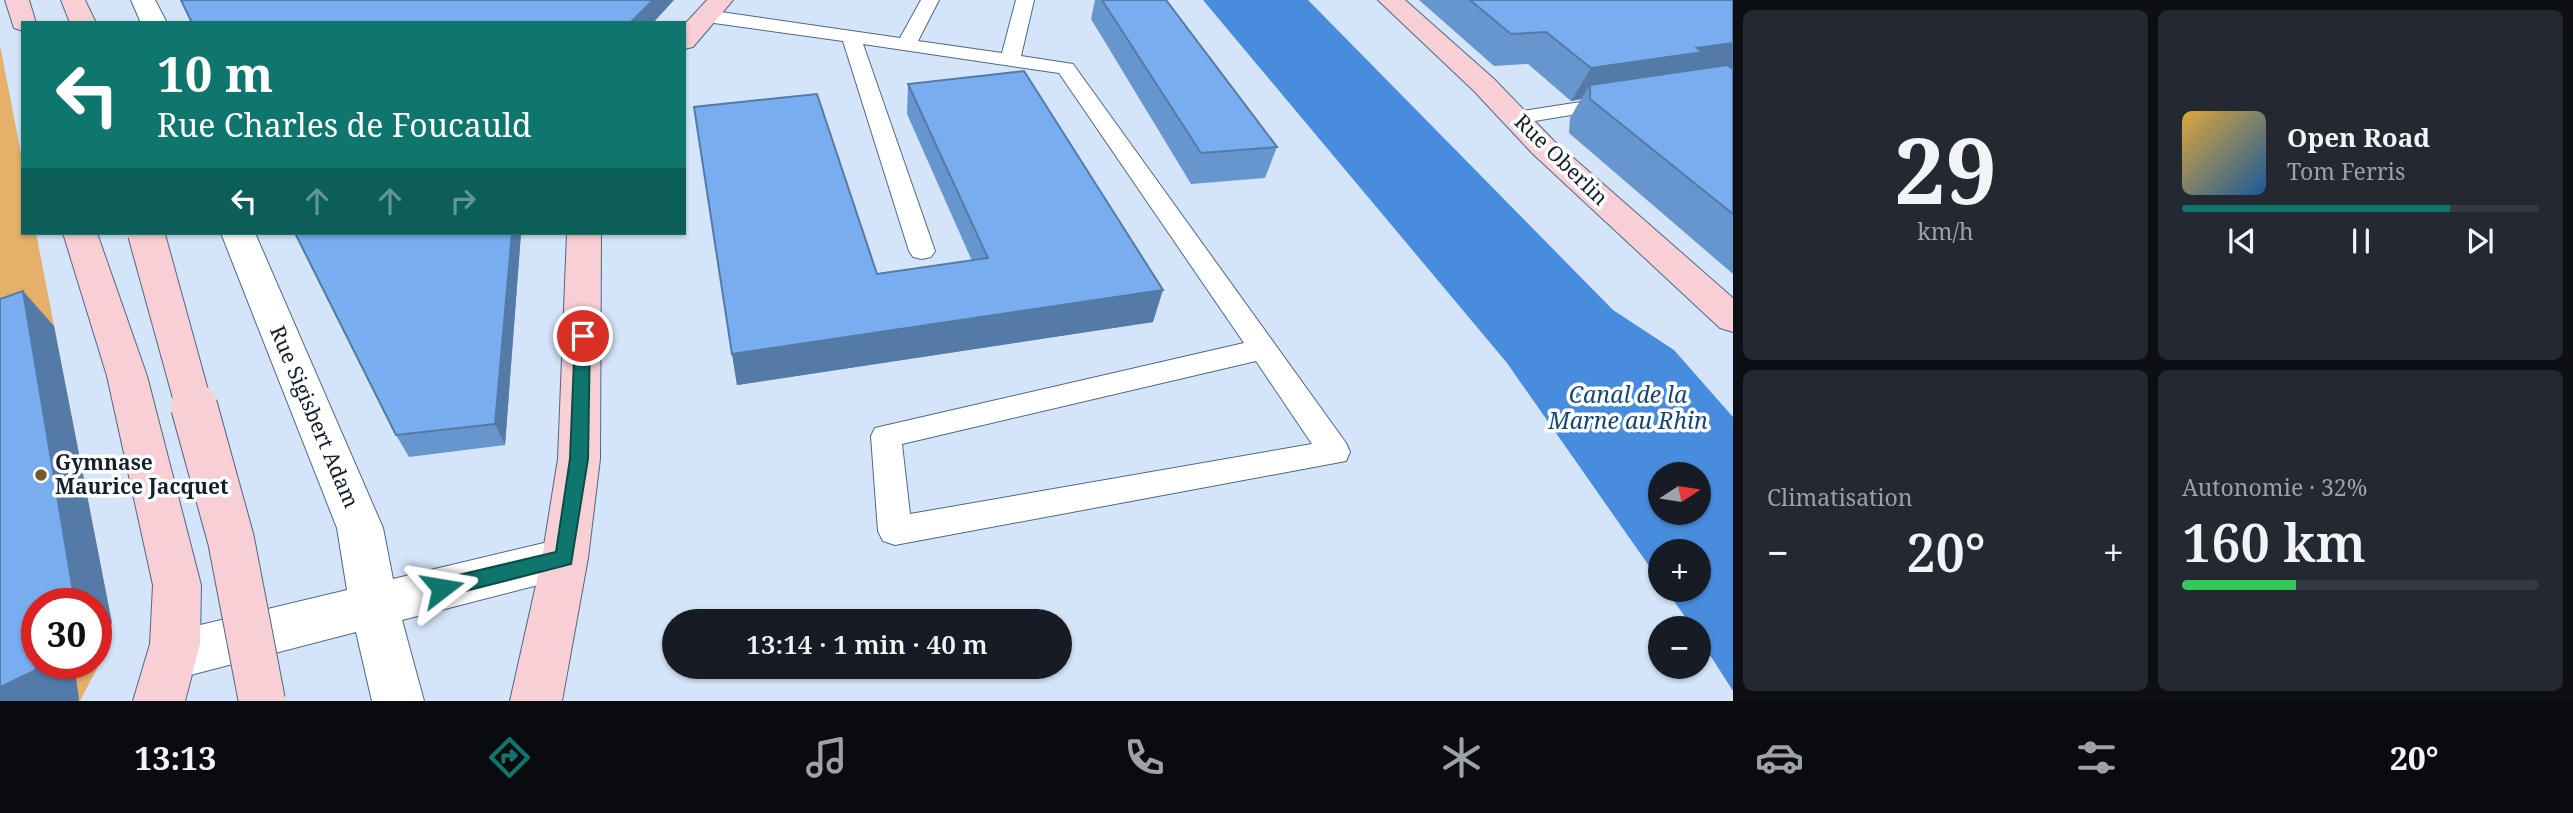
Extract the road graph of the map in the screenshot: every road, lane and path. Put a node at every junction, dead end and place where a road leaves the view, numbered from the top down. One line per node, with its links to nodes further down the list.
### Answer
1 (17, 0): 8 (main road)
2 (73, 0): 9 (main road)
3 (143, 0): 10 (street)
4 (930, 0): 13 (lane)
5 (1025, 0): 14 (lane)
6 (1390, 0): 16 (main road, Rue Oberlin)
7 (714, 8): 11 (lane); 12 (main road)
8 (22, 21)
9 (82, 21)
10 (153, 21)
11 (851, 36): 13 (lane); 21 (lane)
12 (686, 39)
13 (907, 44): 14 (lane)
14 (1010, 59): 23 (lane)
15 (1638, 99): 16 (lane)
16 (1516, 118): 22 (main road, Rue Oberlin)
17 (81, 235): 26 (main road)
18 (147, 235): 28 (main road, bridge)
19 (239, 235): 25 (street, Rue Sigisbert Adam)
20 (584, 235): 24 (main road)
21 (922, 251)
22 (1733, 319)
23 (1264, 349): 23 (lane)
24 (565, 558): 25 (street); 30 (main road)
25 (374, 605): 26 (street); 29 (street, Rue Sigisbert Adam)
26 (178, 678): 27 (main road)
27 (159, 701)
28 (262, 701)
29 (398, 701)
30 (536, 701)

